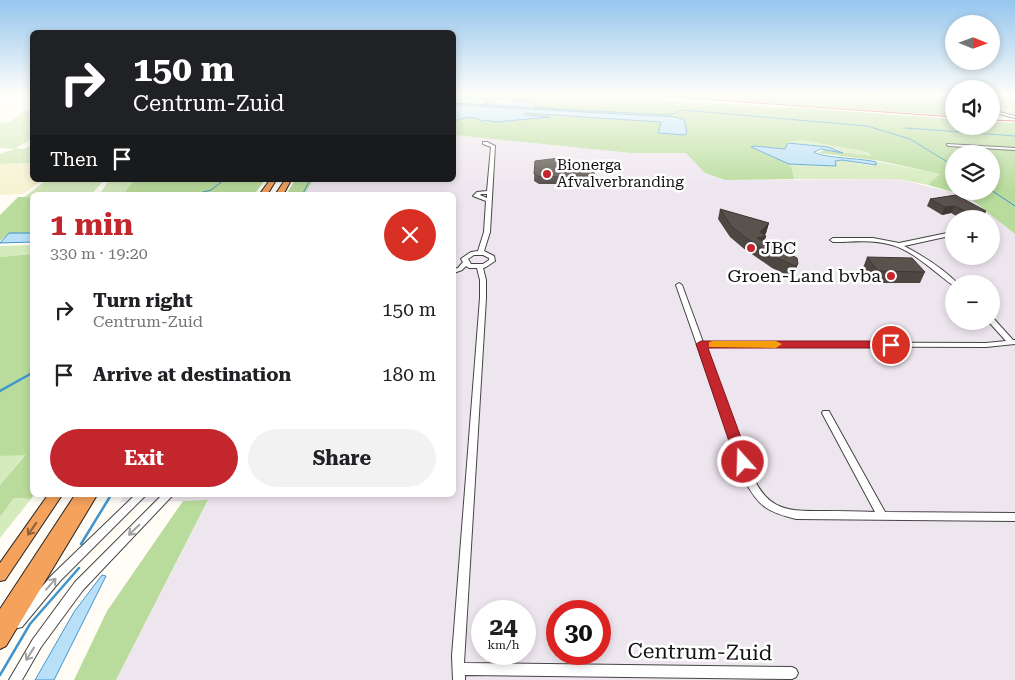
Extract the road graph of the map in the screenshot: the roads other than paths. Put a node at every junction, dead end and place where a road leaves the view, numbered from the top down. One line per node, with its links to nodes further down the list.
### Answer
1 (485, 143): 4 (street)
2 (1000, 148): 3 (street)
3 (1015, 149)
4 (490, 192): 5 (street); 5 (street)
5 (489, 200): 9 (street)
6 (945, 235): 8 (street)
7 (833, 240): 8 (street)
8 (898, 244): 14 (street)
9 (481, 252): 11 (street); 12 (street)
10 (456, 256): 11 (street)
11 (464, 261): 12 (street); 13 (street)
12 (480, 267): 33 (street, Centrum-Zuid)
13 (456, 270)
14 (945, 275)
15 (680, 285): 18 (street)
16 (1000, 330): 17 (street)
17 (1013, 342): 18 (street)
18 (701, 344): 25 (street)
19 (826, 413): 25 (street)
20 (54, 497): 27 (highway, one-way to 27)
21 (81, 497): 29 (highway)
22 (89, 497): 30 (highway)
23 (139, 497): 31 (street, one-way to 23)
24 (166, 497): 34 (street, one-way to 34)
25 (882, 516): 26 (street)
26 (1015, 517)
27 (4, 566): 28 (highway)
28 (0, 575)
29 (0, 622)
30 (0, 641)
31 (0, 649)
32 (792, 673): 33 (street, Centrum-Zuid)
33 (458, 675)
34 (15, 680)

